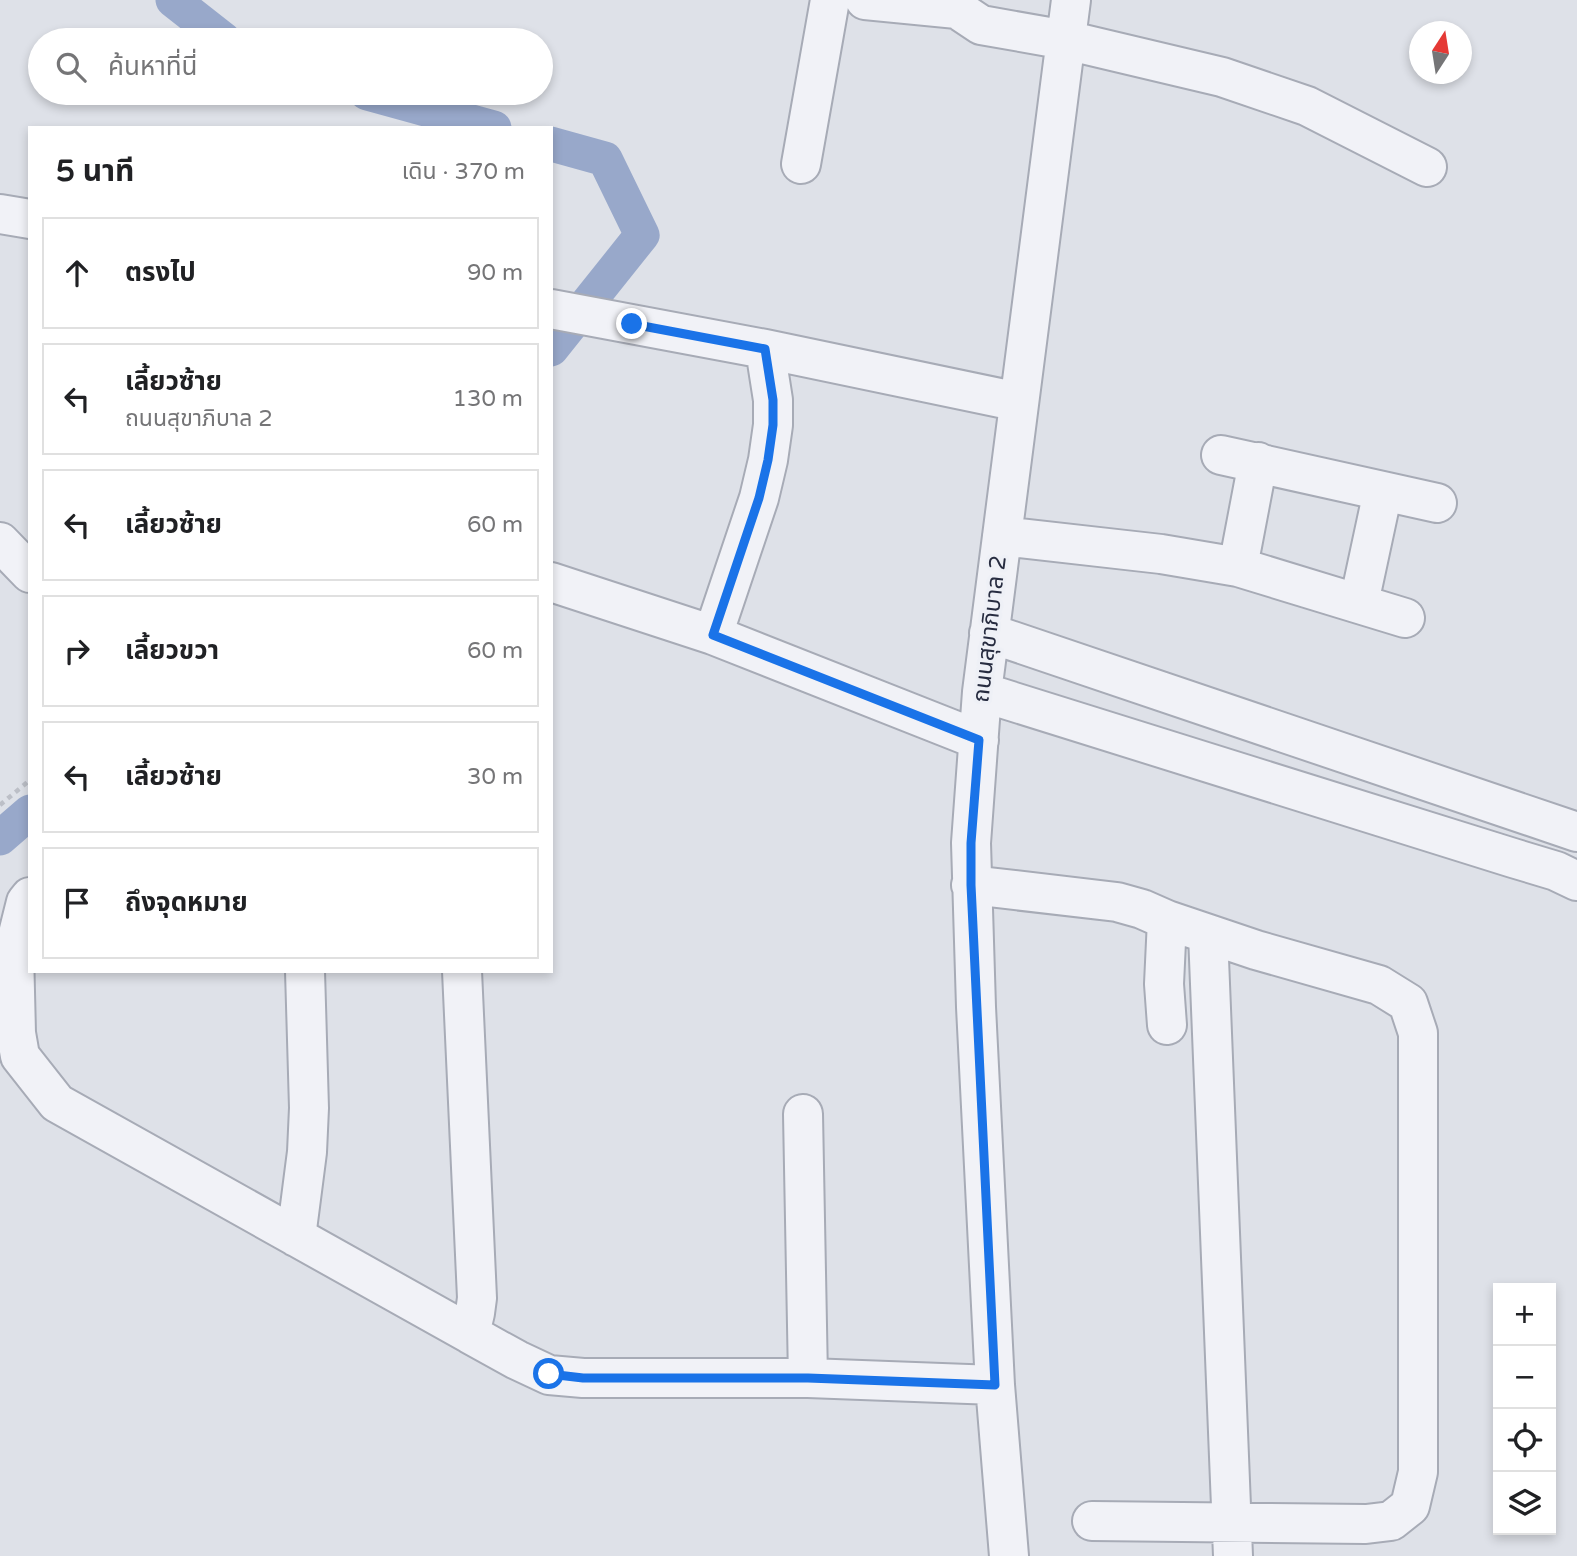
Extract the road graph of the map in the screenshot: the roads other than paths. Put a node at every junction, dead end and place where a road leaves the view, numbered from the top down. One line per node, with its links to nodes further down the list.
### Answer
1 (830, 0): 5 (street)
2 (865, 0): 3 (street)
3 (964, 5): 4 (street)
4 (1061, 11): 6 (street); 11 (street, ถนนสุขาภิบาล 2)
5 (802, 164)
6 (1427, 167)
7 (0, 214): 8 (street)
8 (28, 219)
9 (553, 309): 10 (street)
10 (765, 349): 11 (street); 24 (street)
11 (1019, 402): 16 (street, ถนนสุขาภิบาล 2)
12 (1221, 455): 13 (street)
13 (1258, 462): 14 (street); 18 (street)
14 (1383, 491): 15 (street); 21 (street)
15 (1437, 503)
16 (1002, 536): 18 (street); 23 (street, ถนนสุขาภิบาล 2)
17 (0, 542): 19 (street)
18 (1238, 567): 21 (street)
19 (28, 571)
20 (553, 583): 24 (street)
21 (1359, 603): 22 (street)
22 (1405, 618)
23 (989, 633): 25 (street, ถนนสุขาภิบาล 2); 27 (street)
24 (713, 635): 26 (street)
25 (982, 692): 26 (street, ถนนสุขาภิบาล 2); 28 (street)
26 (979, 740): 29 (street, ถนนสุขาภิบาล 2)
27 (1577, 832)
28 (1577, 881)
29 (971, 885): 31 (street); 40 (street, ถนนสุขาภิบาล 2)
30 (28, 900): 37 (street)
31 (1167, 920): 32 (street); 35 (street)
32 (1208, 934): 42 (street); 42 (street)
33 (305, 973): 37 (street)
34 (462, 973): 38 (street)
35 (1167, 1025)
36 (803, 1114): 39 (street)
37 (296, 1237): 38 (street)
38 (470, 1334): 39 (street)
39 (808, 1378): 40 (street)
40 (995, 1385): 43 (street, ถนนสุขาภิบาล 2)
41 (1092, 1521): 42 (street)
42 (1232, 1539)
43 (1009, 1556)

